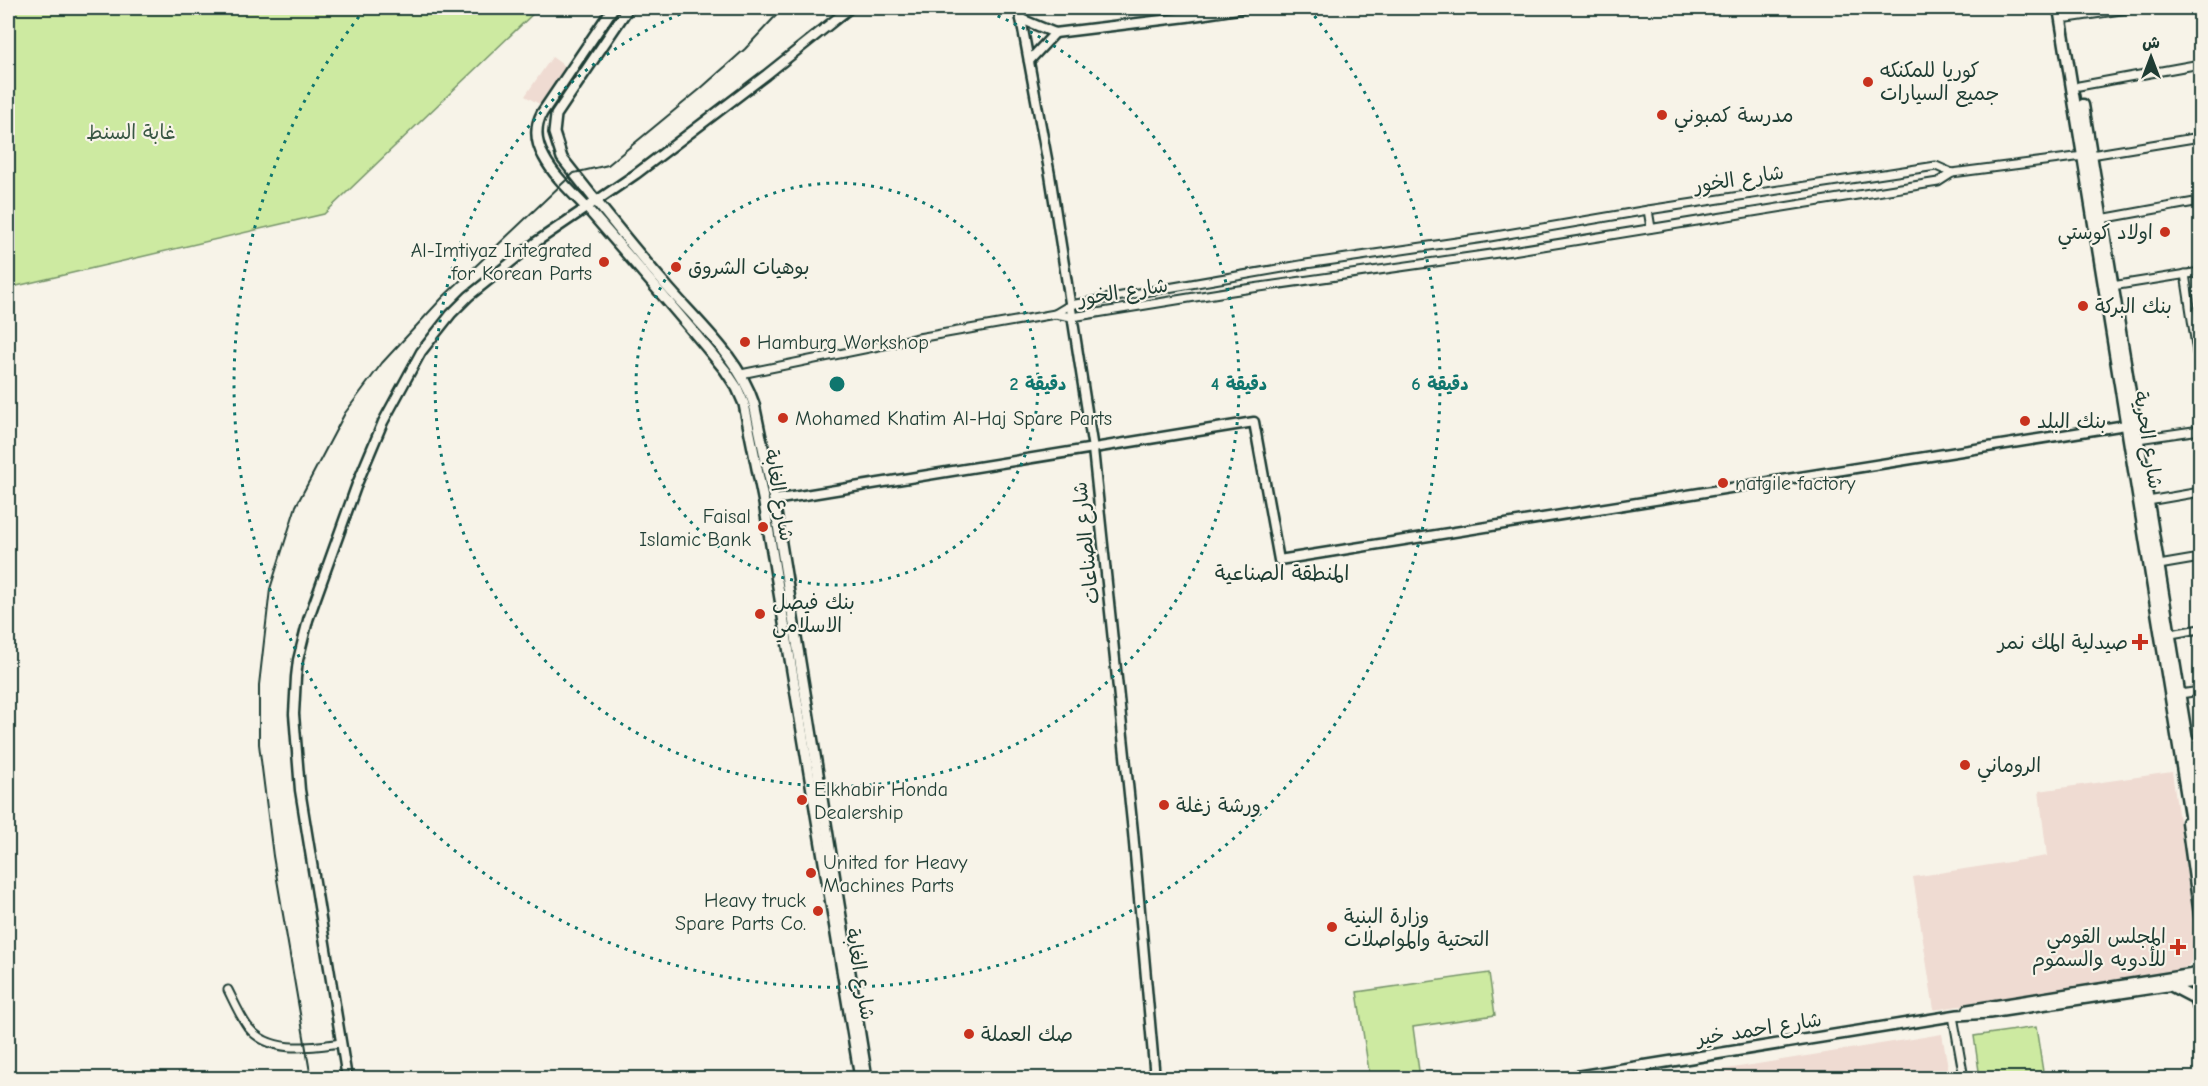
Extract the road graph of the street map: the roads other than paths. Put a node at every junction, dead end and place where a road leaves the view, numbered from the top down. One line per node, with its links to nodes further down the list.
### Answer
1 (613, 8): 19 (main road, شارع الغابة)
2 (628, 8): 17 (main road, شارع الغابة)
3 (850, 8): 17 (street)
4 (1019, 8): 9 (street, شارع الصناعات)
5 (1244, 8): 10 (street)
6 (2059, 8): 15 (main road, شارع الحرية)
7 (2134, 8): 8 (street)
8 (2067, 13): 13 (main road, شارع الحرية)
9 (1021, 19): 10 (street); 11 (street, شارع الصناعات)
10 (1056, 33): 11 (street)
11 (1029, 61): 28 (street, شارع الصناعات)
12 (2200, 64): 13 (street)
13 (2079, 86): 15 (main road, شارع الحرية)
14 (2200, 137): 15 (street, شارع الخور)
15 (2087, 155): 16 (street, شارع الخور); 21 (main road, شارع الحرية); 34 (main road, شارع الحرية)
16 (1952, 173): 20 (street, شارع الخور); 22 (street, شارع الخور)
17 (596, 201): 19 (street); 33 (main road, شارع الغابة)
18 (2200, 201): 21 (street)
19 (586, 207): 58 (street); 61 (main road, شارع الغابة)
20 (1648, 210): 22 (street); 23 (street, شارع الخور)
21 (2101, 219): 27 (main road, شارع الحرية)
22 (1651, 228): 26 (street, شارع الخور)
23 (1306, 264): 26 (street); 28 (street, شارع الخور)
24 (2200, 272): 25 (street)
25 (2185, 274): 27 (street); 31 (street)
26 (1308, 280): 30 (street, شارع الخور)
27 (2112, 286): 34 (main road, شارع الحرية)
28 (1070, 305): 29 (street); 30 (street, شارع الصناعات)
29 (1055, 314): 30 (street, شارع الخور); 33 (street, شارع الخور)
30 (1072, 317): 37 (street, شارع الصناعات)
31 (2199, 353): 32 (street)
32 (2200, 372)
33 (741, 374): 39 (main road, شارع الغابة)
34 (2131, 424): 36 (main road, شارع الحرية); 37 (street); 47 (main road, شارع الحرية)
35 (2200, 430): 36 (street)
36 (2138, 439): 40 (main road, شارع الحرية)
37 (1093, 449): 39 (street); 63 (street, شارع الصناعات)
38 (2200, 492): 40 (street)
39 (774, 500): 62 (main road, شارع الغابة)
40 (2148, 501): 42 (main road, شارع الحرية)
41 (2200, 558): 42 (street)
42 (2159, 565): 44 (main road, شارع الحرية)
43 (2200, 629): 44 (street)
44 (2171, 634): 46 (main road, شارع الحرية)
45 (2200, 691): 46 (street)
46 (2180, 694): 48 (main road, شارع الحرية)
47 (2181, 748): 48 (main road, شارع الحرية); 51 (street)
48 (2195, 766): 49 (main road, شارع الحرية); 50 (main road, شارع الحرية)
49 (2200, 820)
50 (2200, 878)
51 (2200, 922)
52 (2200, 973): 57 (main road, شارع احمد خير)
53 (2200, 981): 54 (main road, شارع احمد خير)
54 (2171, 986): 56 (main road); 57 (main road, شارع احمد خير)
55 (228, 990): 58 (street)
56 (2200, 1011)
57 (1956, 1015): 59 (main road, شارع احمد خير); 66 (street)
58 (341, 1042): 60 (street)
59 (1643, 1065): 64 (main road, شارع احمد خير); 65 (street)
60 (347, 1078)
61 (860, 1078)
62 (867, 1078)
63 (1155, 1078)
64 (1567, 1078)
65 (1644, 1078)
66 (1964, 1078)

